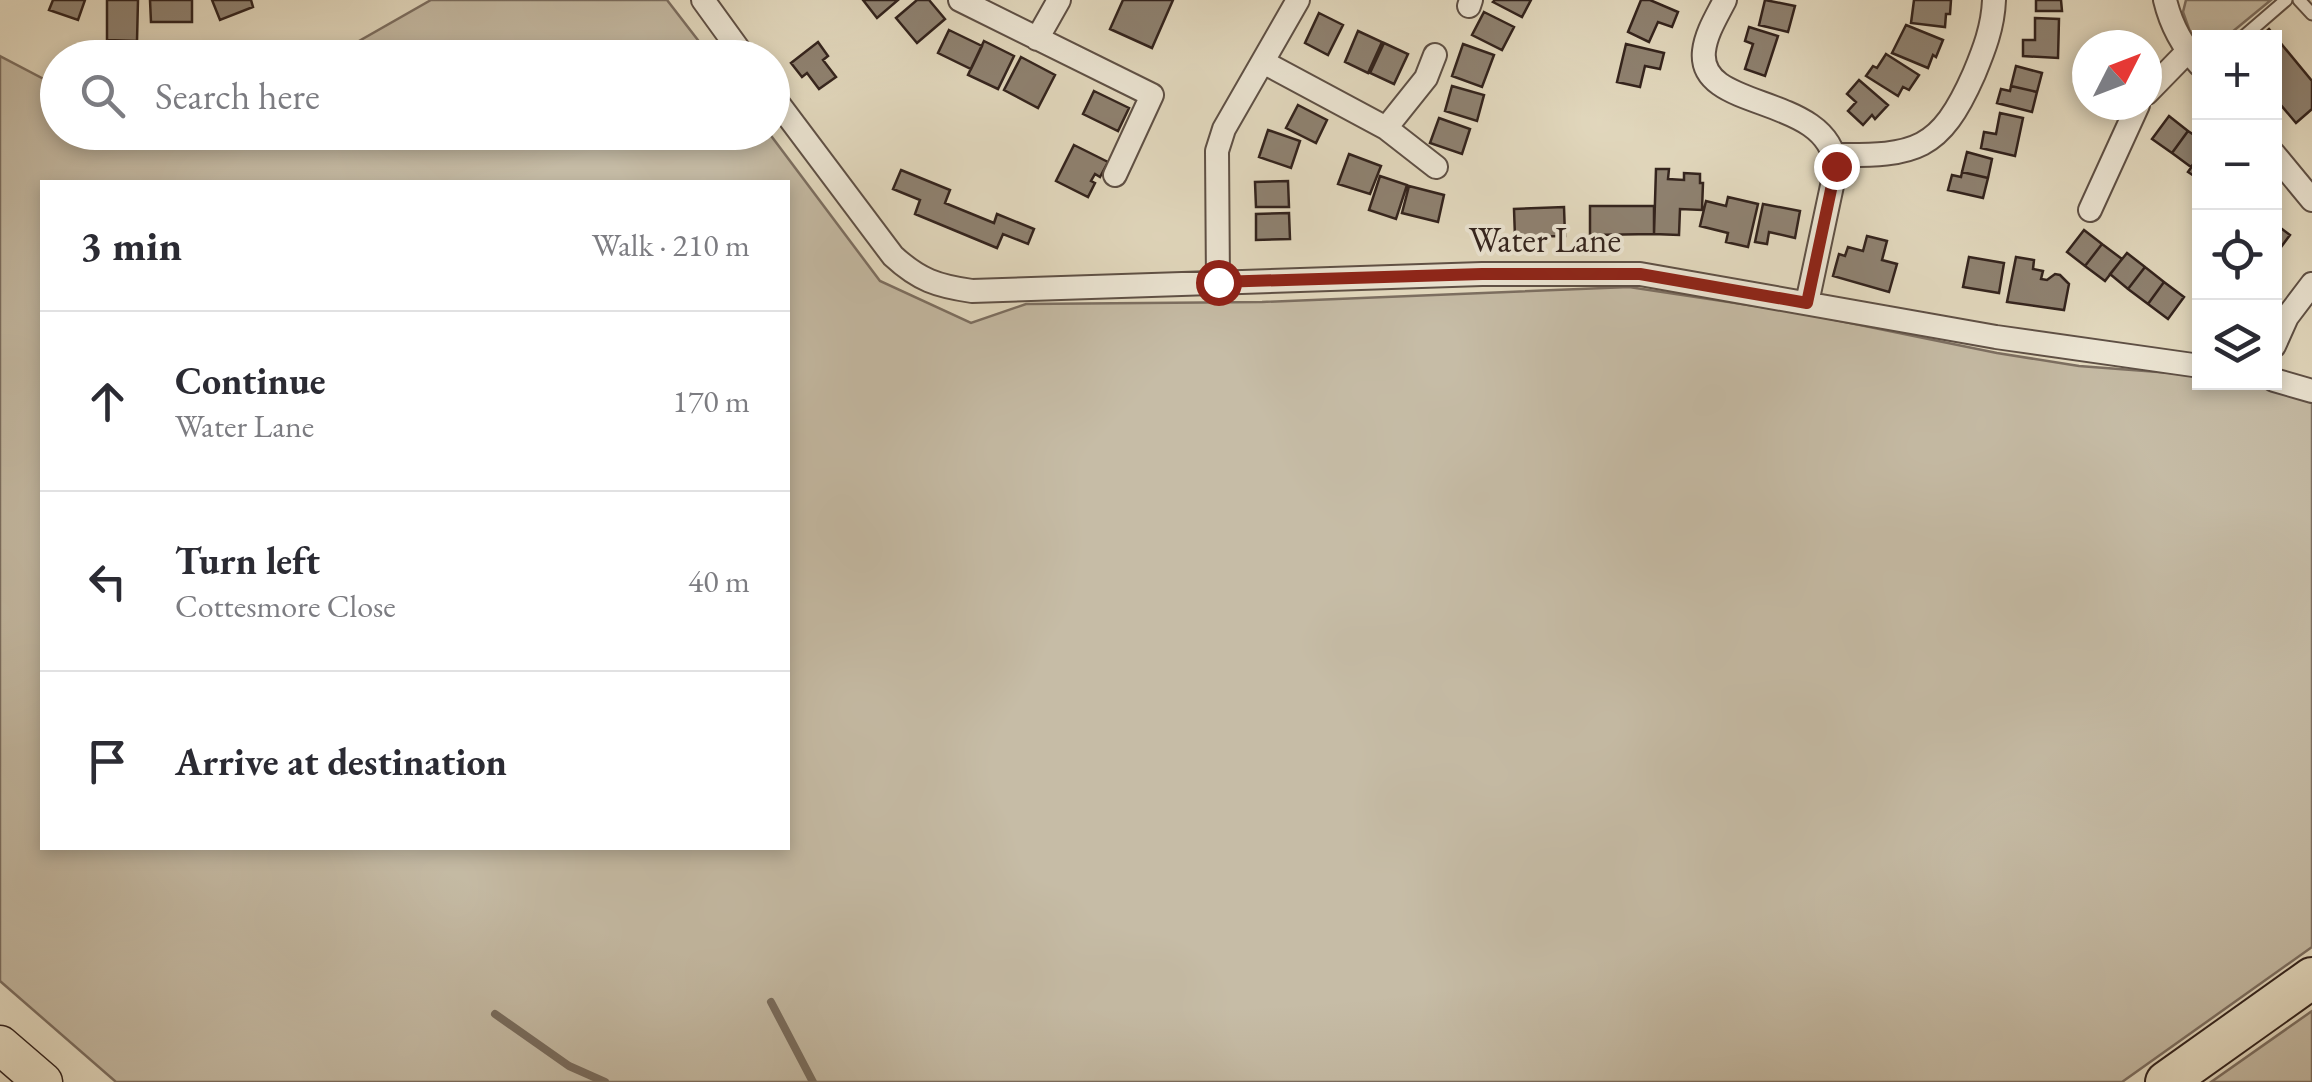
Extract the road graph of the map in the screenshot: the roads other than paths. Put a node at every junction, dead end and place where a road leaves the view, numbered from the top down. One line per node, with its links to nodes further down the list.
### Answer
1 (703, 0): 13 (street)
2 (960, 0): 12 (street)
3 (1060, 0): 12 (street)
4 (1298, 0): 17 (street)
5 (1725, 0): 22 (street)
6 (1994, 0): 22 (street)
7 (2165, 0): 15 (street)
8 (2286, 0): 11 (lane)
9 (2299, 0): 10 (lane)
10 (2312, 14)
11 (2251, 30)
12 (1037, 39): 25 (street)
13 (732, 40)
14 (1435, 55): 21 (street)
15 (2192, 56)
16 (2192, 60): 18 (street)
17 (1262, 62): 21 (street); 28 (street)
18 (2162, 82)
19 (790, 119): 28 (street, Water Lane)
20 (2131, 120): 27 (street)
21 (1386, 128): 24 (street)
22 (1835, 155): 30 (street)
23 (2282, 164): 26 (street)
24 (1436, 166)
25 (1114, 175)
26 (2312, 200)
27 (2090, 210)
28 (1218, 282): 30 (street, Water Lane)
29 (2312, 284): 31 (street)
30 (1807, 303): 32 (street, Water Lane)
31 (2282, 328)
32 (2192, 365)
33 (2282, 382): 34 (street)
34 (2312, 391)
35 (2312, 978): 38 (highway)
36 (0, 1045): 37 (highway)
37 (44, 1082)
38 (2166, 1082)

